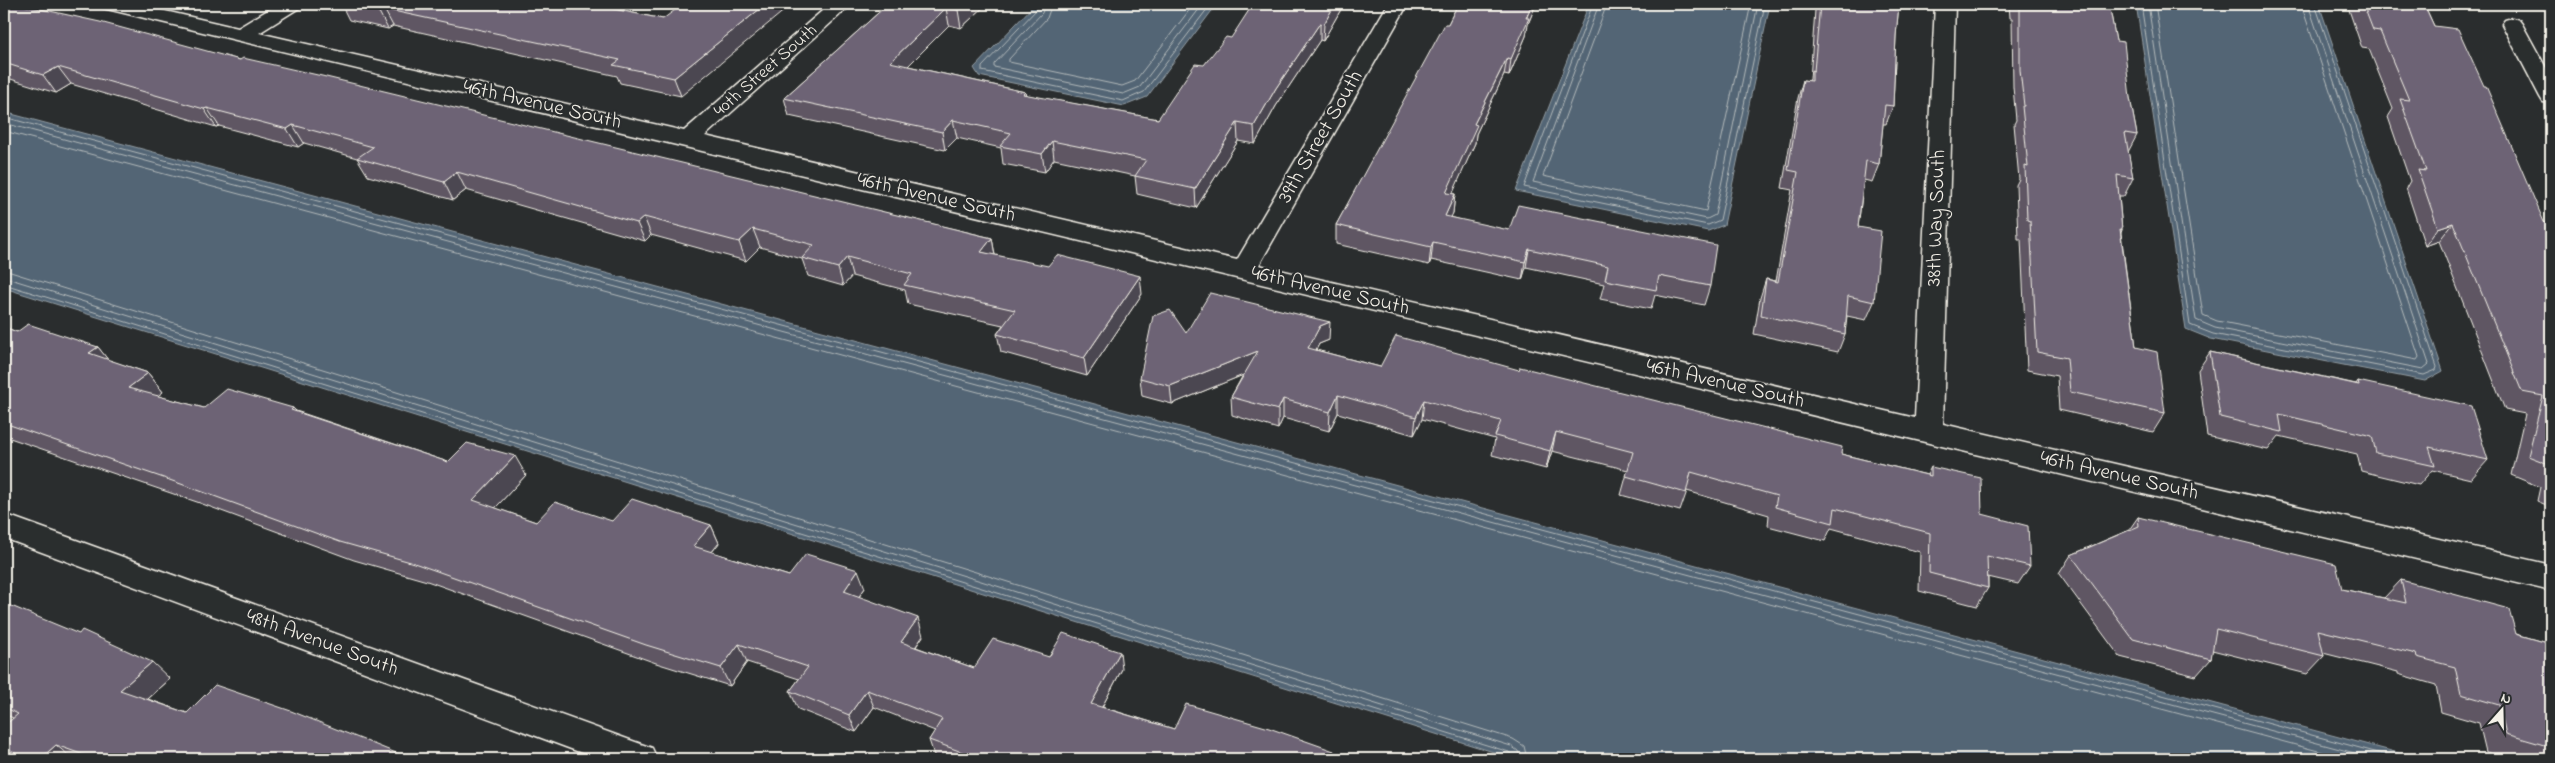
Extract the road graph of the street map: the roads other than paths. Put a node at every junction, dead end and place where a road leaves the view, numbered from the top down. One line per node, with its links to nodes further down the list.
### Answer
1 (110, 4): 7 (street, 46th Avenue South)
2 (292, 4): 7 (street)
3 (842, 4): 9 (street, 40th Street South)
4 (1398, 4): 10 (street, 39th Street South)
5 (1945, 4): 11 (street, 38th Way South)
6 (2512, 24): 8 (street)
7 (240, 35): 9 (street, 46th Avenue South)
8 (2551, 98)
9 (689, 139): 10 (street, 46th Avenue South)
10 (1244, 270): 11 (street, 46th Avenue South)
11 (1928, 432): 13 (street, 46th Avenue South)
12 (4, 526): 14 (street, 48th Avenue South)
13 (2551, 578)
14 (640, 759)

